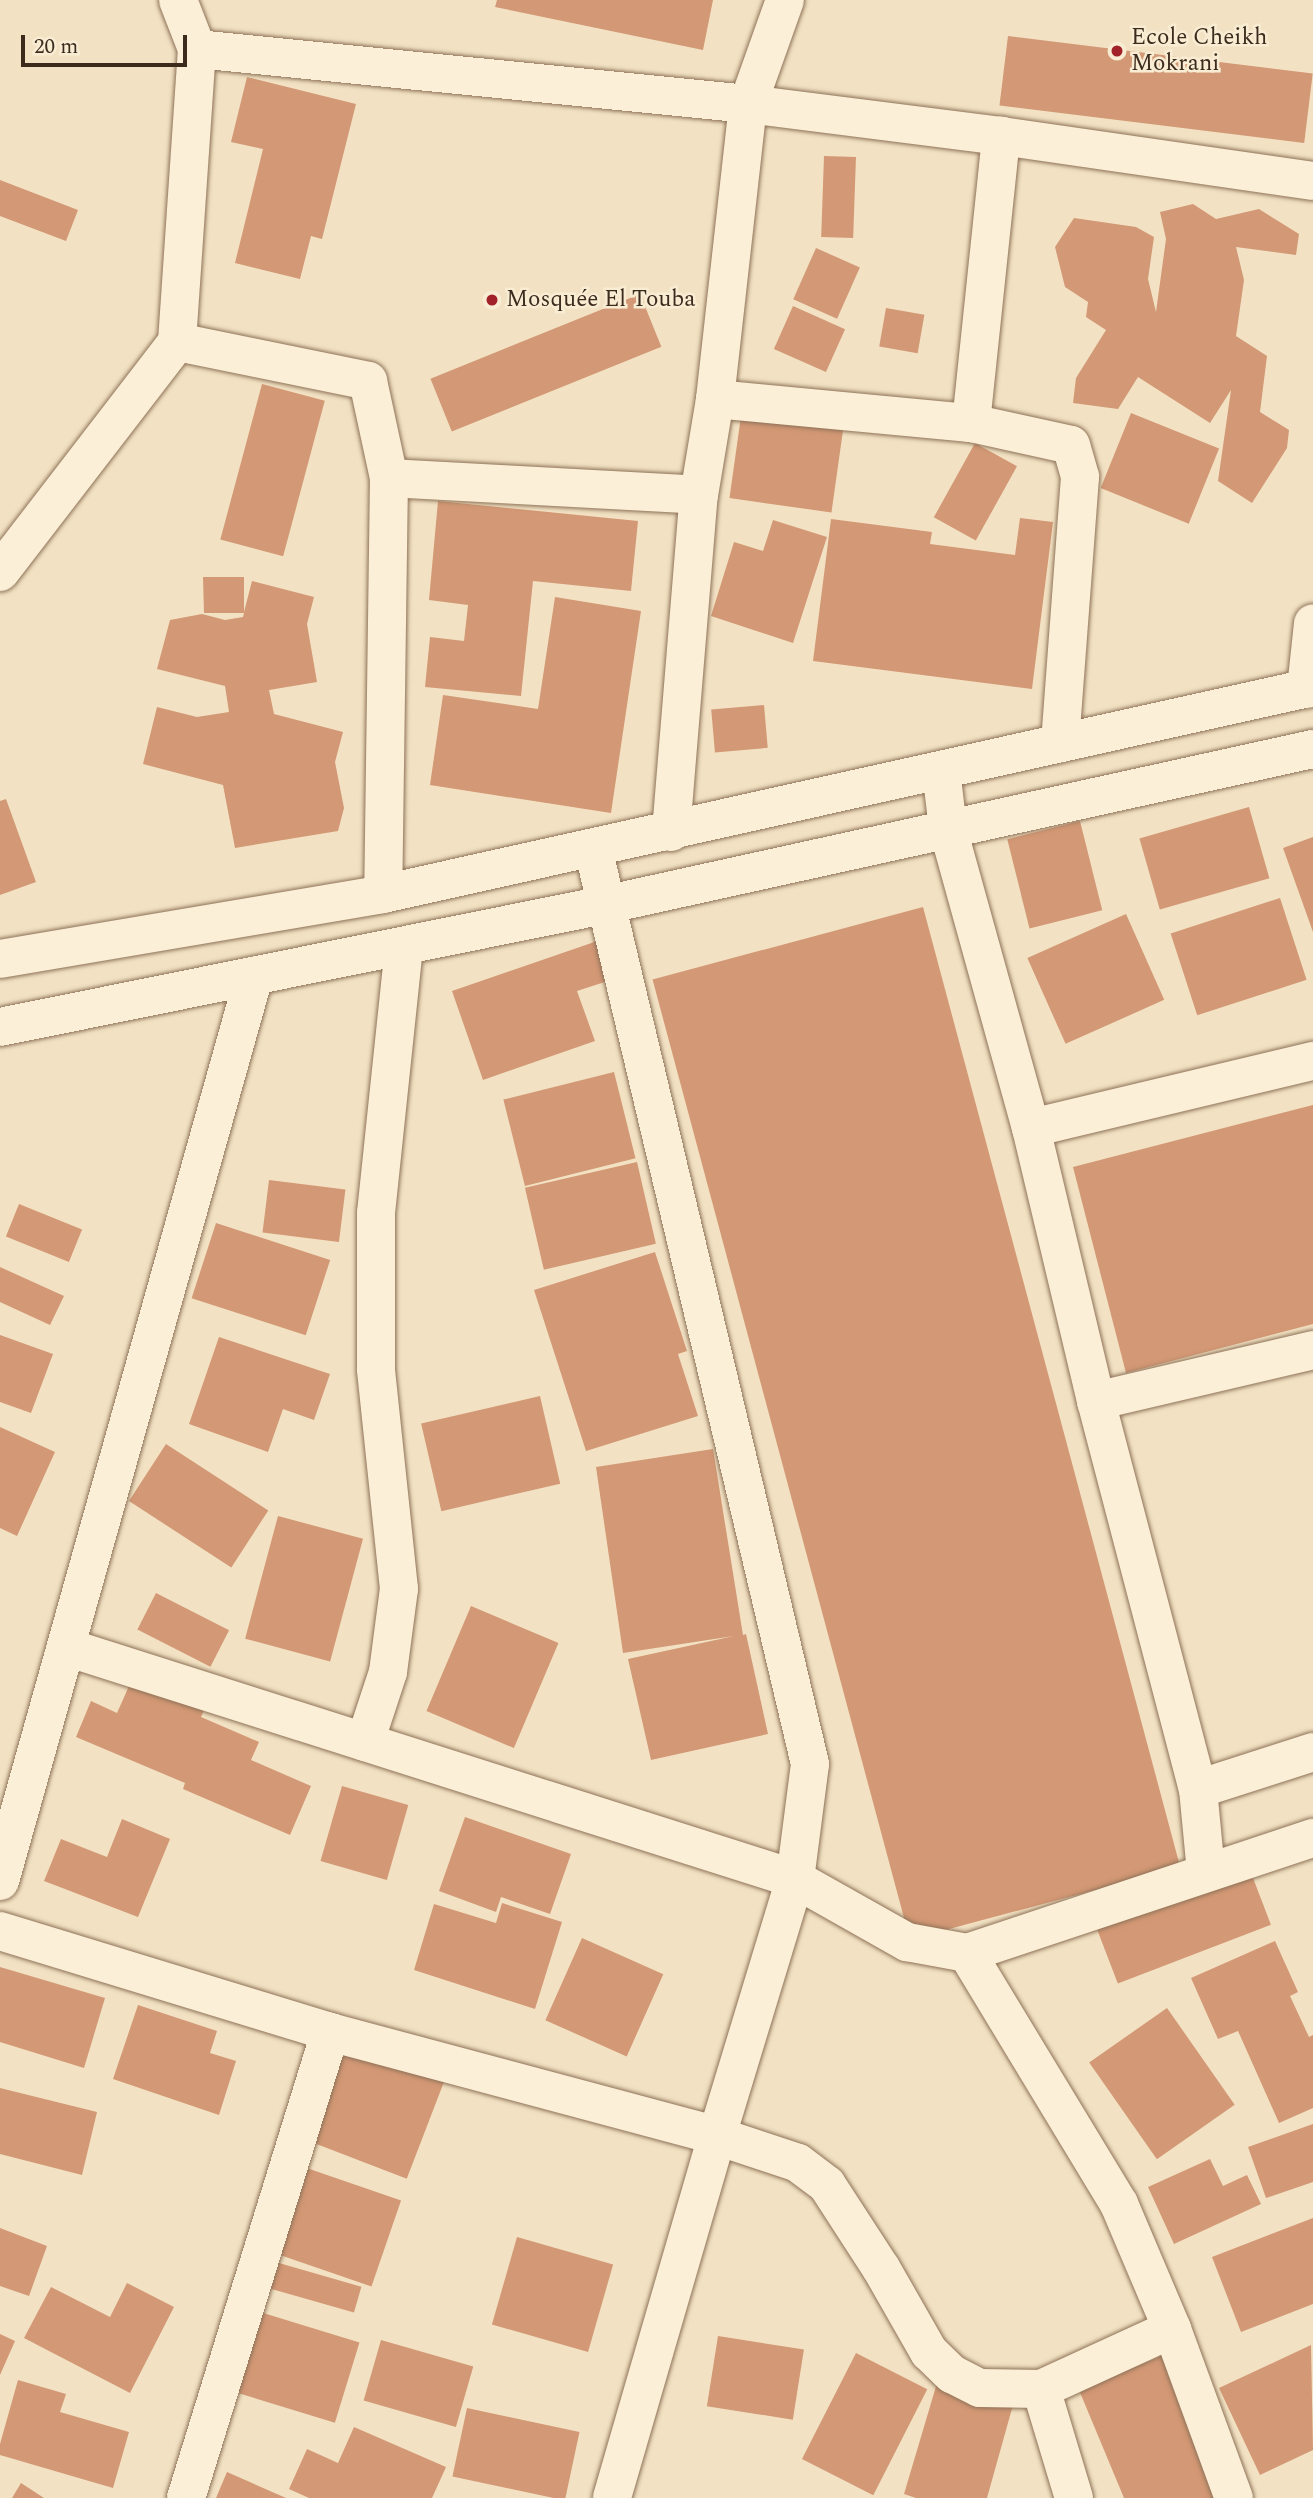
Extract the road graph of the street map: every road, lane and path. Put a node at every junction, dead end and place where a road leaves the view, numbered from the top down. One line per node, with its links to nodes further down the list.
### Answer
1 (178, 0): 3 (street)
2 (785, 0): 4 (street)
3 (197, 49): 4 (street); 7 (street)
4 (748, 104): 5 (street); 8 (street)
5 (1001, 136): 6 (street); 9 (street)
6 (1313, 181)
7 (177, 342): 10 (street); 12 (street)
8 (715, 399): 9 (street); 11 (street)
9 (971, 423): 15 (street)
10 (389, 478): 11 (street); 21 (street)
11 (699, 495): 19 (street)
12 (0, 572)
13 (1313, 622): 14 (street)
14 (1310, 688): 15 (street)
15 (1060, 743): 17 (street)
16 (1313, 749): 18 (street)
17 (941, 770): 18 (street); 19 (street)
18 (948, 829): 22 (street); 28 (street)
19 (671, 832): 20 (street)
20 (593, 848): 21 (street); 22 (street)
21 (383, 894): 24 (street)
22 (609, 904): 23 (street); 37 (street)
23 (404, 946): 25 (street); 32 (street)
24 (0, 959)
25 (254, 976): 26 (street); 31 (street)
26 (0, 1027)
27 (1313, 1061): 28 (street)
28 (1031, 1128): 30 (street)
29 (1313, 1350): 30 (street)
30 (1096, 1401): 34 (street)
31 (66, 1647): 32 (street); 38 (street)
32 (365, 1742): 37 (street)
33 (1313, 1752): 34 (street)
34 (1198, 1789): 36 (street)
35 (1313, 1838): 36 (street)
36 (1206, 1872): 40 (street)
37 (795, 1879): 40 (street); 42 (street)
38 (0, 1881)
39 (0, 1931): 41 (street)
40 (967, 1953): 43 (street)
41 (330, 2032): 42 (street); 45 (street)
42 (717, 2136): 44 (street); 46 (street)
43 (1172, 2329): 44 (street); 48 (street)
44 (1041, 2389): 47 (street)
45 (186, 2498)
46 (612, 2498)
47 (1074, 2498)
48 (1234, 2498)

